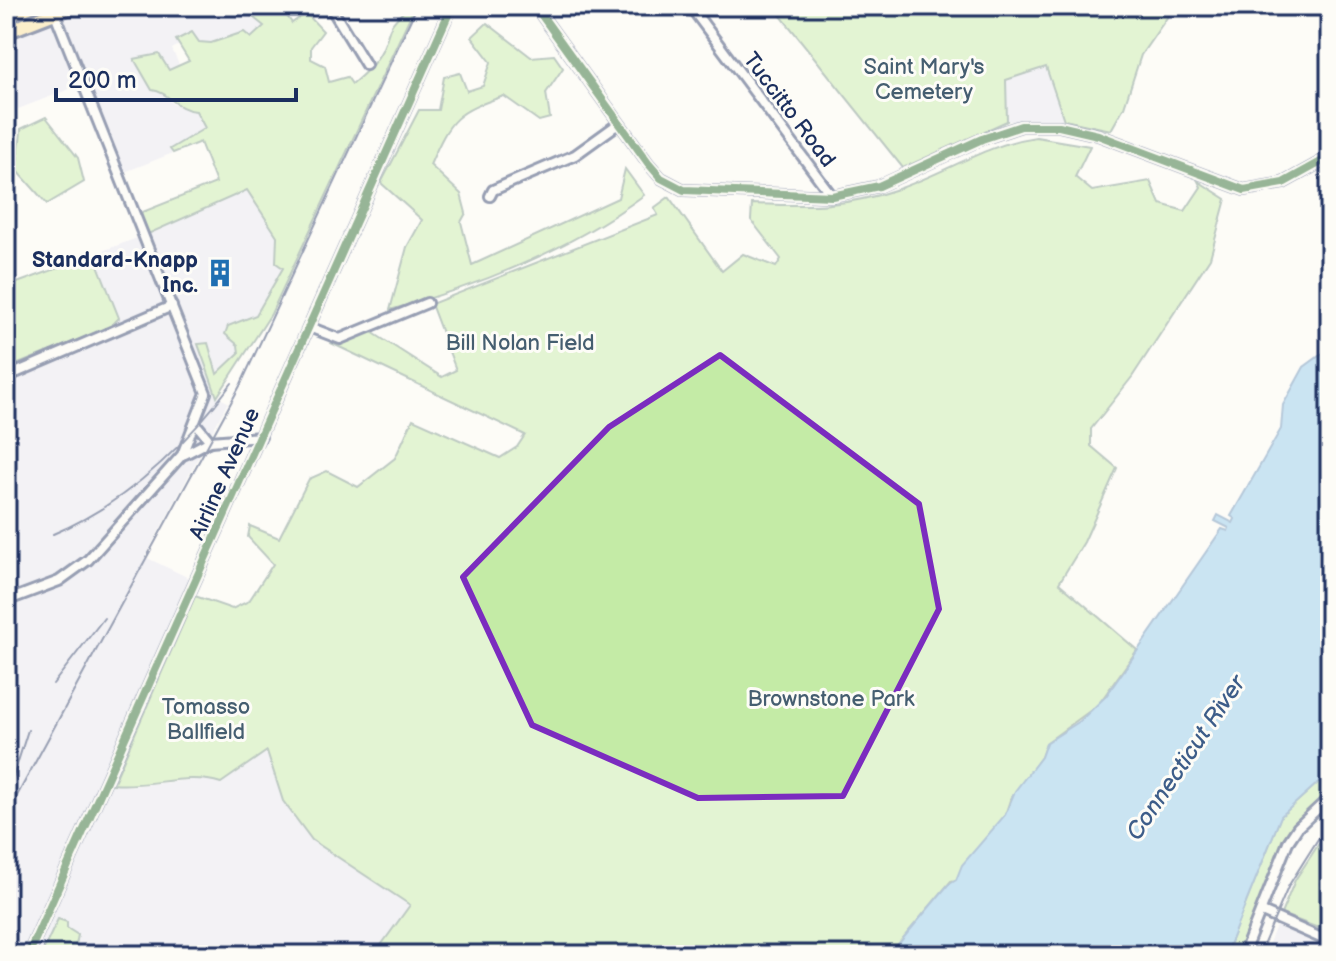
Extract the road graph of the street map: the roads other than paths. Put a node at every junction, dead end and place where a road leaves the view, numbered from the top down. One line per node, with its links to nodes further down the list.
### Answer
1 (32, 6): 8 (highway)
2 (73, 6): 7 (highway)
3 (330, 6): 10 (street)
4 (452, 6): 19 (street, Airline Avenue)
5 (535, 6): 11 (street)
6 (690, 6): 14 (street, Tuccitto Road)
7 (54, 9): 9 (highway); 18 (street)
8 (6, 16)
9 (6, 32)
10 (366, 65)
11 (618, 124): 13 (street); 14 (street)
12 (1330, 157): 14 (street)
13 (490, 196)
14 (832, 196)
15 (6, 269): 16 (street)
16 (10, 279)
17 (427, 303): 19 (street)
18 (172, 306): 20 (street); 21 (street)
19 (309, 327): 22 (street, Airline Avenue)
20 (6, 377)
21 (196, 424): 23 (street); 24 (street)
22 (261, 437): 23 (street); 29 (street, Airline Avenue)
23 (210, 441): 24 (street)
24 (182, 455): 25 (street)
25 (6, 601)
26 (1330, 797): 27 (street)
27 (1262, 912): 28 (street); 30 (street)
28 (1330, 942)
29 (28, 955)
30 (1243, 955)

